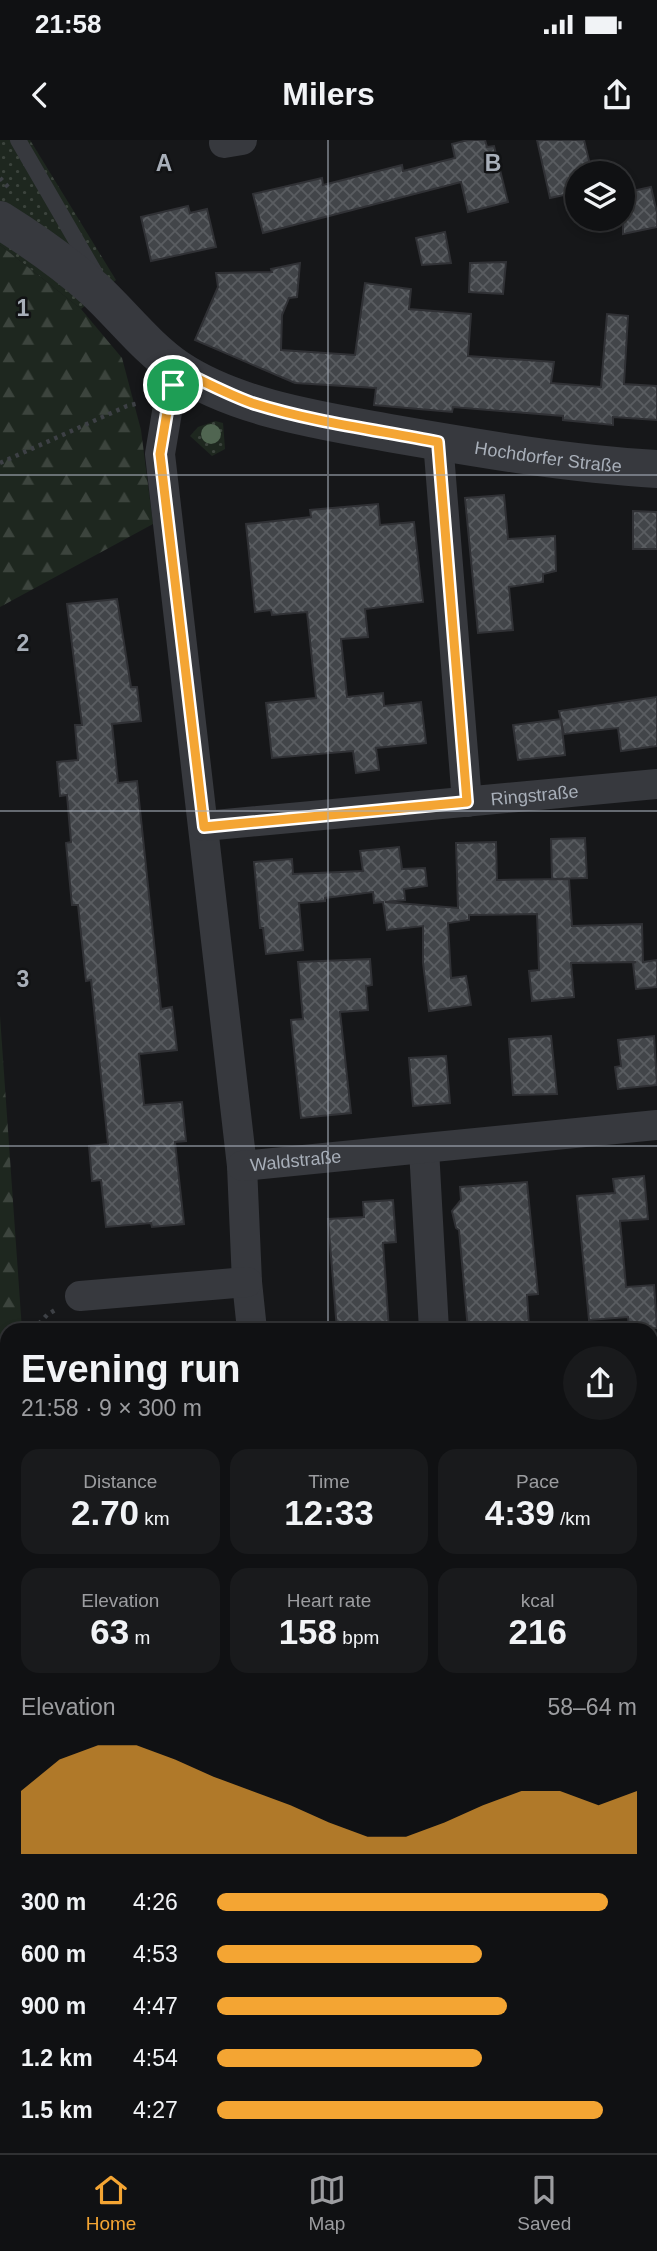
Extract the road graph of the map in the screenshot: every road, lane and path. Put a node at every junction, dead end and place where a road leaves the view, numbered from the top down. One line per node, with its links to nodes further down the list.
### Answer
1 (18, 140): 3 (lane)
2 (0, 220): 3 (street, Hochdorfer Straße)
3 (93, 289): 4 (street, Hochdorfer Straße)
4 (174, 381): 5 (street, Hochdorfer Straße); 6 (path); 10 (street)
5 (438, 442): 7 (street, Hochdorfer Straße); 9 (street)
6 (0, 463)
7 (657, 469)
8 (657, 784): 9 (street, Ringstraße)
9 (467, 802): 10 (street, Ringstraße)
10 (204, 827): 13 (street)
11 (657, 1125): 12 (street, Waldstraße)
12 (424, 1149): 13 (street, Waldstraße); 17 (street)
13 (242, 1166): 14 (street, Waldstraße)
14 (247, 1282): 15 (street); 16 (street, Waldstraße)
15 (80, 1296)
16 (251, 1323)
17 (434, 1323)

